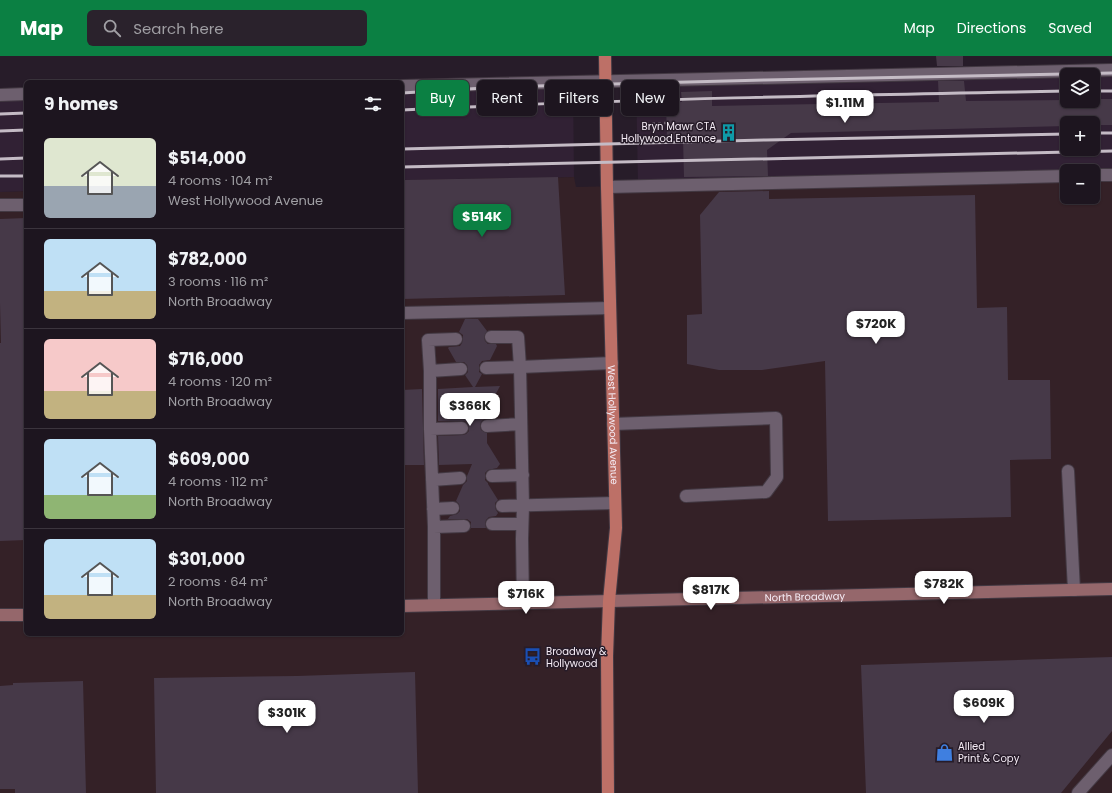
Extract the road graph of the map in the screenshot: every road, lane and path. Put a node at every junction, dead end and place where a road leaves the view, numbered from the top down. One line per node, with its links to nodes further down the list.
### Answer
1 (605, 56): 3 (main road, West Hollywood Avenue)
2 (1112, 70): 4 (lane)
3 (605, 80)
4 (613, 81)
5 (545, 82): 6 (lane)
6 (404, 86)
7 (24, 94): 8 (lane)
8 (0, 95)
9 (606, 116): 15 (main road, West Hollywood Avenue)
10 (666, 123): 11 (path)
11 (646, 124)
12 (1100, 175): 13 (lane)
13 (1112, 175)
14 (1060, 176): 15 (lane)
15 (607, 187): 18 (main road, West Hollywood Avenue)
16 (0, 205): 17 (lane)
17 (24, 205)
18 (610, 308): 19 (lane); 22 (main road, West Hollywood Avenue)
19 (404, 313)
20 (491, 337): 23 (lane)
21 (456, 339): 26 (lane)
22 (612, 363): 23 (lane); 28 (main road, West Hollywood Avenue)
23 (520, 367): 24 (lane); 27 (lane)
24 (486, 368)
25 (461, 369): 26 (lane)
26 (430, 371): 31 (lane)
27 (521, 424): 29 (lane); 33 (lane)
28 (614, 424): 37 (lane); 38 (main road, West Hollywood Avenue)
29 (487, 426)
30 (462, 428): 31 (lane)
31 (430, 429): 36 (lane)
32 (1068, 471): 48 (lane)
33 (523, 475): 34 (lane); 40 (lane)
34 (492, 476)
35 (460, 478): 36 (lane)
36 (432, 480): 42 (lane)
37 (686, 496)
38 (615, 503): 40 (lane); 49 (main road, West Hollywood Avenue)
39 (502, 506): 40 (lane)
40 (523, 506): 44 (lane)
41 (453, 508): 42 (lane)
42 (433, 509): 46 (lane)
43 (492, 524): 44 (lane)
44 (522, 524): 50 (lane)
45 (464, 526): 46 (lane)
46 (434, 527): 51 (lane)
47 (1112, 589): 48 (main road, North Broadway)
48 (1074, 590): 49 (main road, North Broadway)
49 (609, 601): 50 (main road, North Broadway); 56 (main road, West Hollywood Avenue)
50 (523, 603): 51 (main road, North Broadway)
51 (434, 605): 52 (main road, North Broadway)
52 (404, 606)
53 (24, 615): 54 (main road)
54 (0, 616)
55 (1112, 755): 57 (lane)
56 (608, 793)
57 (1078, 793)

